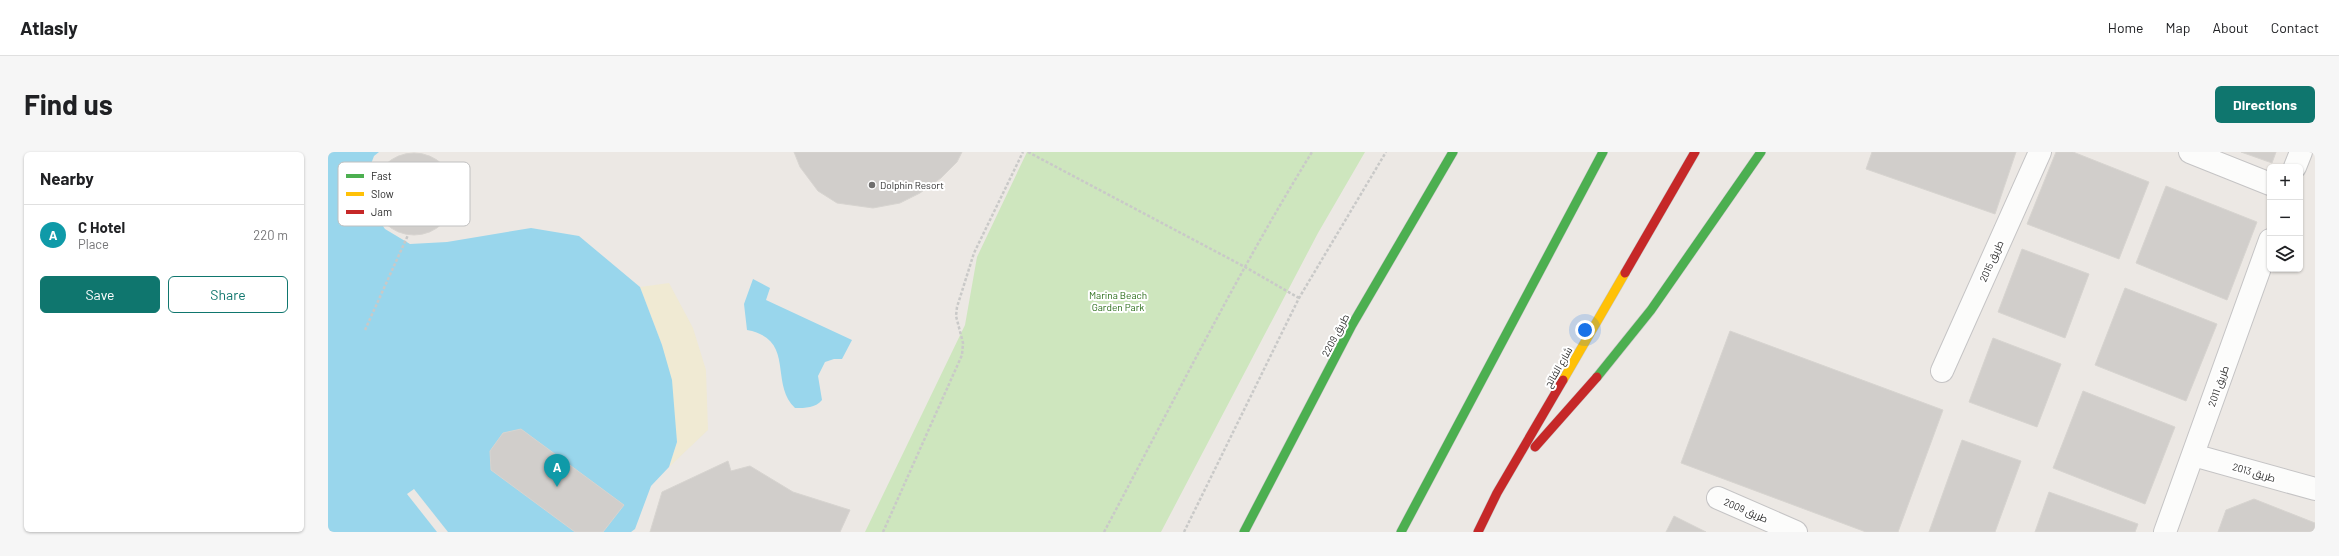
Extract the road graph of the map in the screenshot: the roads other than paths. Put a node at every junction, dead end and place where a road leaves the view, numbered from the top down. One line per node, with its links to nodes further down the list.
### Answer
1 (1453, 152): 16 (main road, طريق 2209)
2 (1603, 152): 17 (main road)
3 (1695, 152): 14 (main road, شارع الفاتح)
4 (1761, 152): 14 (main road)
5 (2040, 152): 11 (street, طريق 2015)
6 (2190, 152): 9 (street)
7 (2301, 152): 8 (street)
8 (2296, 164)
9 (2267, 183)
10 (2267, 248): 12 (street, طريق 2011)
11 (1942, 371)
12 (2193, 455): 13 (street, طريق 2013); 20 (street, طريق 2011)
13 (2315, 489)
14 (1496, 493): 18 (main road, شارع الفاتح)
15 (1718, 498): 19 (street, طريق 2009)
16 (1244, 532)
17 (1401, 532)
18 (1478, 532)
19 (1796, 532)
20 (2165, 532)

